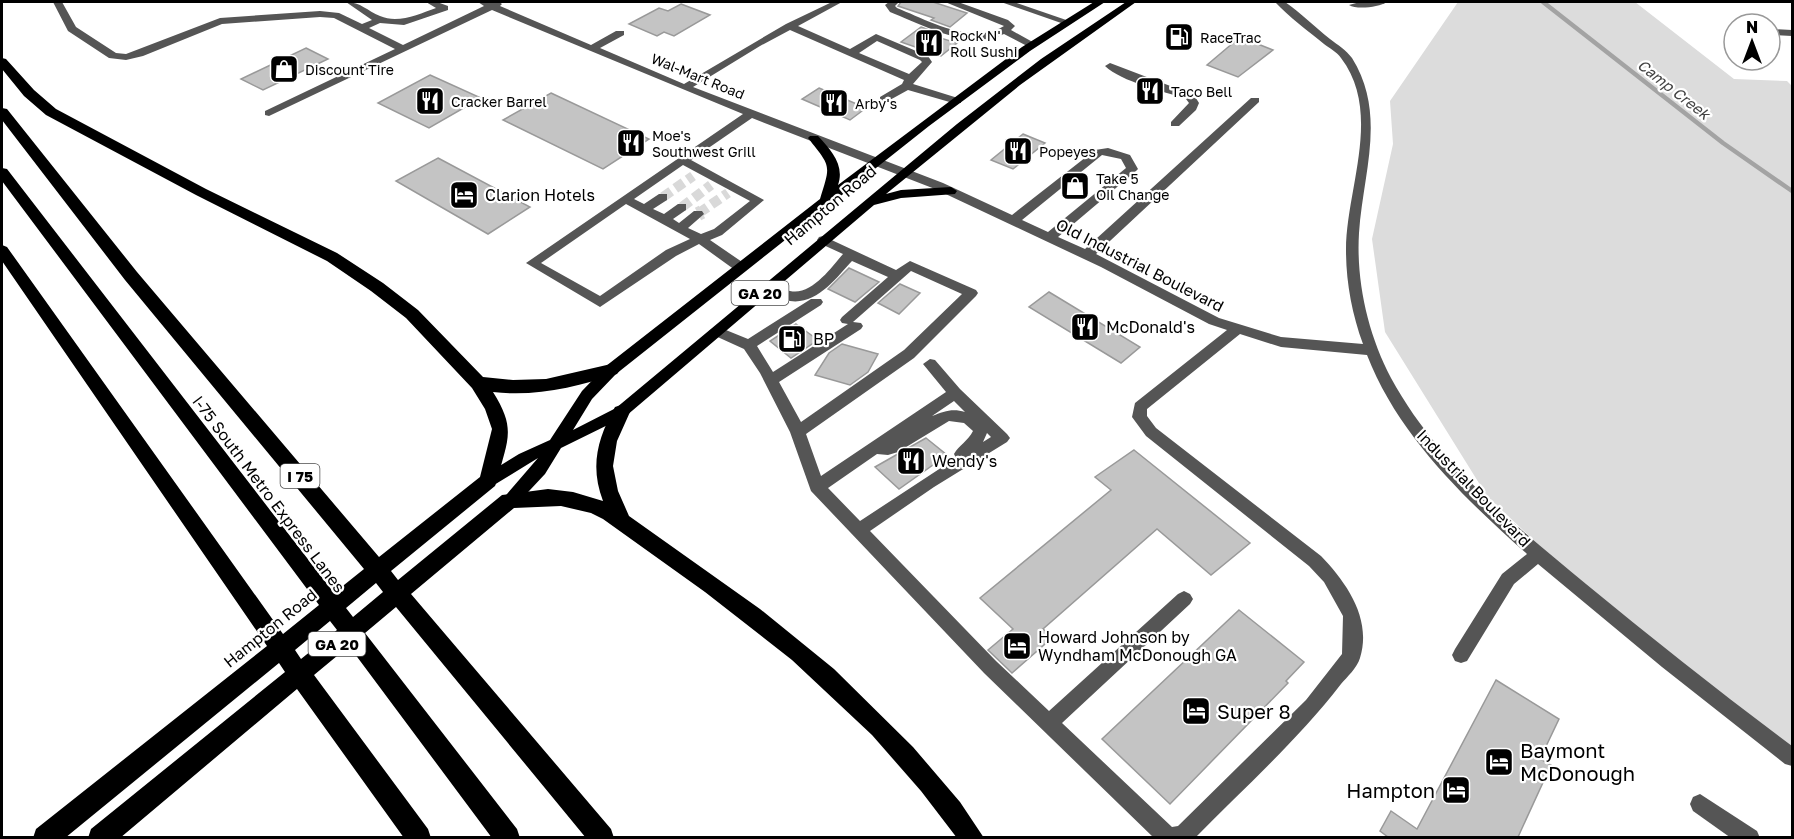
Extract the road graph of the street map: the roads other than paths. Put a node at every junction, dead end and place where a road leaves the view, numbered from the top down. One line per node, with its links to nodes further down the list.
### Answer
1 (58, 2): 17 (street)
2 (350, 2): 14 (street)
3 (430, 2): 14 (street)
4 (838, 2): 16 (street)
5 (895, 2): 18 (street)
6 (950, 2): 18 (street)
7 (1006, 2): 15 (street)
8 (1100, 2): 15 (main road, Hampton Road / GA 20)
9 (1132, 2): 39 (main road, Hampton Road / GA 20)
10 (1280, 2): 64 (street, Industrial Boulevard)
11 (1382, 2): 13 (street)
12 (492, 3): 21 (street); 22 (street, Wal-Mart Road)
13 (1354, 5)
14 (379, 20): 17 (street)
15 (1067, 22): 20 (main road, Hampton Road / GA 20)
16 (789, 26): 23 (street); 27 (street)
17 (361, 28): 21 (street)
18 (1006, 31): 20 (street)
19 (620, 33): 22 (street)
20 (1033, 45): 30 (main road, Hampton Road / GA 20)
21 (403, 49): 32 (street)
22 (591, 49): 27 (street, Wal-Mart Road)
23 (851, 53): 26 (street); 26 (street)
24 (2, 62): 68 (highway)
25 (1110, 66): 34 (street)
26 (908, 82): 28 (street); 30 (street)
27 (685, 88): 33 (street, Wal-Mart Road)
28 (884, 99)
29 (1255, 100): 56 (street)
30 (957, 101): 37 (main road, Hampton Road / GA 20)
31 (2, 112): 90 (highway, I 75)
32 (269, 113)
33 (750, 114): 35 (street, Wal-Mart Road); 36 (street)
34 (1175, 124)
35 (814, 138): 37 (street, Wal-Mart Road); 43 (main road)
36 (682, 160): 42 (street); 52 (street)
37 (875, 162): 39 (street, Wal-Mart Road); 43 (main road, Hampton Road / GA 20)
38 (2, 172): 89 (highway, I-75 South Metro Express Lanes)
39 (904, 173): 40 (street, Old Industrial Boulevard); 44 (main road, Hampton Road / GA 20)
40 (951, 191): 44 (main road); 49 (street, Old Industrial Boulevard)
41 (663, 197): 46 (street)
42 (626, 198): 46 (street); 52 (street)
43 (824, 201): 57 (main road, Hampton Road / GA 20)
44 (868, 203): 53 (main road, Hampton Road / GA 20)
45 (682, 207): 48 (street)
46 (646, 208): 48 (street)
47 (698, 214): 50 (street)
48 (665, 219): 50 (street)
49 (1013, 221): 51 (street, Old Industrial Boulevard); 51 (street)
50 (680, 228): 52 (street)
51 (1049, 238): 56 (street, Old Industrial Boulevard)
52 (700, 239): 57 (street)
53 (823, 240): 55 (street); 59 (main road, Hampton Road / GA 20)
54 (2, 250): 88 (highway)
55 (850, 255): 58 (street); 59 (street)
56 (1087, 255): 61 (street, Old Industrial Boulevard)
57 (740, 267): 66 (main road, Hampton Road / GA 20)
58 (897, 276): 67 (street); 71 (street)
59 (768, 287): 62 (main road, Hampton Road / GA 20)
60 (816, 302): 63 (street)
61 (1236, 330): 64 (street, Old Industrial Boulevard); 83 (street)
62 (716, 331): 63 (street); 70 (main road, Hampton Road / GA 20)
63 (749, 345): 67 (street)
64 (1372, 351): 80 (street, Industrial Boulevard)
65 (930, 364): 69 (street)
66 (611, 370): 68 (highway); 72 (main road, Hampton Road / GA 20)
67 (771, 380): 71 (street)
68 (478, 382): 74 (highway)
69 (955, 393): 73 (street); 75 (street)
70 (621, 412): 72 (main road, Hampton Road / GA 20); 78 (highway)
71 (798, 432): 76 (street)
72 (558, 442): 74 (main road, Hampton Road / GA 20); 77 (main road, Hampton Road / GA 20)
73 (874, 448): 75 (street); 76 (street)
74 (488, 481): 86 (highway, Hampton Road / GA 20)
75 (928, 483): 79 (street)
76 (817, 487): 79 (street)
77 (509, 501): 78 (highway); 87 (highway, Hampton Road / GA 20)
78 (622, 521): 91 (highway)
79 (858, 531): 83 (street)
80 (1538, 555): 82 (street); 84 (street, Industrial Boulevard)
81 (1184, 599): 83 (street)
82 (1461, 655)
83 (1049, 723)
84 (1792, 757)
85 (1700, 804): 92 (street)
86 (45, 837)
87 (100, 837)
88 (419, 837)
89 (508, 837)
90 (602, 837)
91 (972, 837)
92 (1750, 837)

